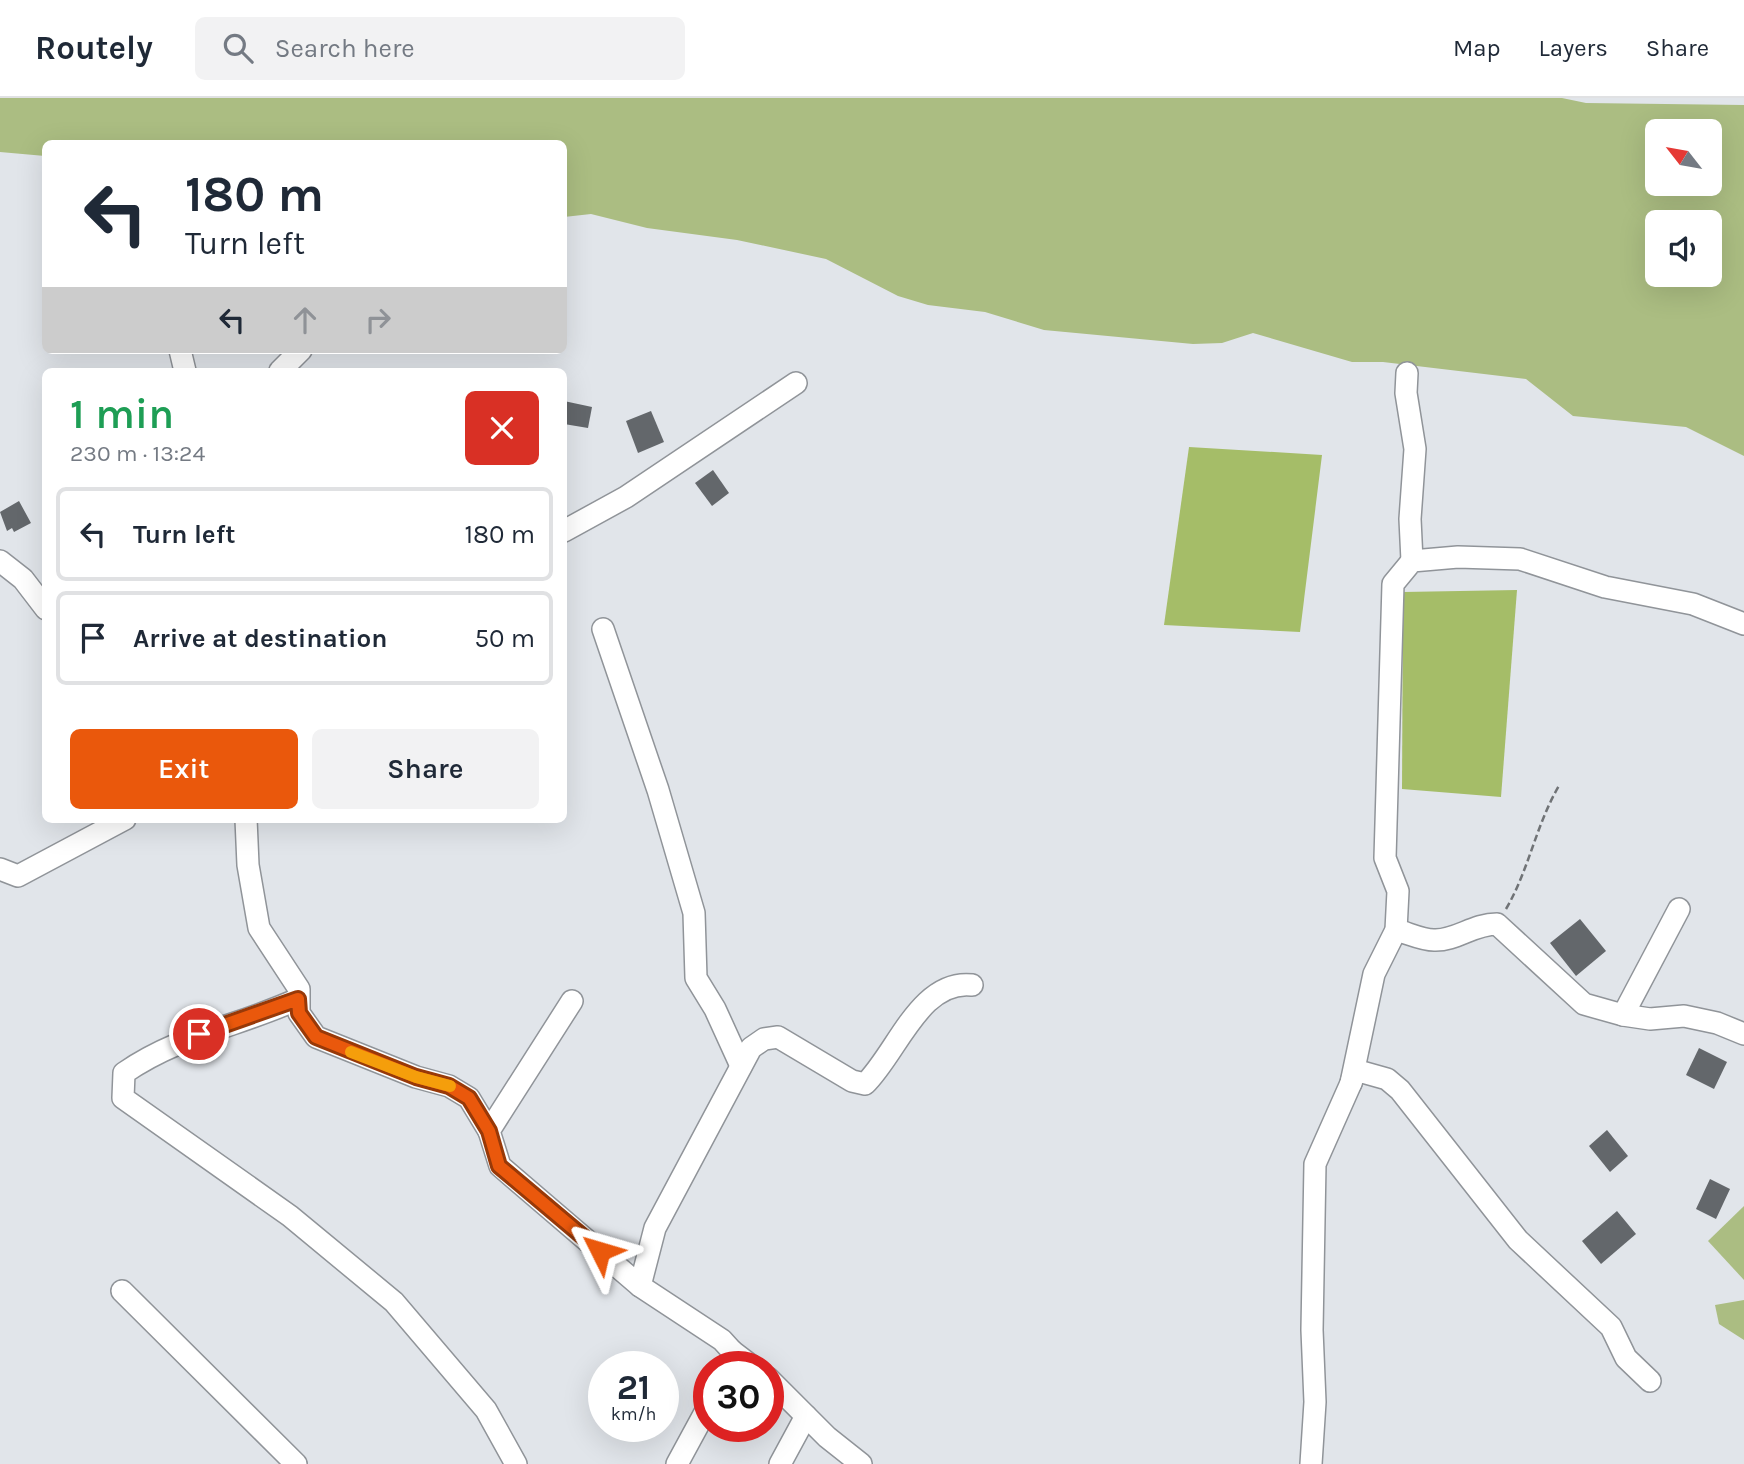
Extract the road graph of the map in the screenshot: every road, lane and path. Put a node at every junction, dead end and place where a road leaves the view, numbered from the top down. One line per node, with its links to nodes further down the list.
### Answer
1 (297, 354): 2 (street)
2 (283, 368)
3 (1407, 373): 7 (street)
4 (796, 383): 5 (street)
5 (567, 529)
6 (0, 561): 8 (street)
7 (1412, 561): 9 (street); 17 (street)
8 (42, 604)
9 (1744, 624)
10 (603, 629): 23 (street)
11 (1560, 785): 16 (path)
12 (117, 823): 14 (street)
13 (246, 823): 19 (street)
14 (0, 869)
15 (1678, 909): 21 (street)
16 (1497, 924): 17 (street); 21 (street)
17 (1396, 930): 24 (street)
18 (972, 985): 23 (street)
19 (298, 999): 25 (street); 34 (street)
20 (572, 1001): 25 (street)
21 (1623, 1015): 22 (street)
22 (1744, 1034)
23 (741, 1066): 26 (street)
24 (1351, 1083): 29 (street); 38 (street)
25 (489, 1131): 26 (street)
26 (640, 1286): 28 (street)
27 (122, 1291): 33 (street)
28 (727, 1351)
29 (1650, 1381)
30 (784, 1394): 31 (street)
31 (806, 1416): 36 (street); 37 (street)
32 (693, 1434): 35 (street)
33 (296, 1464)
34 (516, 1464)
35 (677, 1464)
36 (780, 1464)
37 (861, 1464)
38 (1311, 1464)

